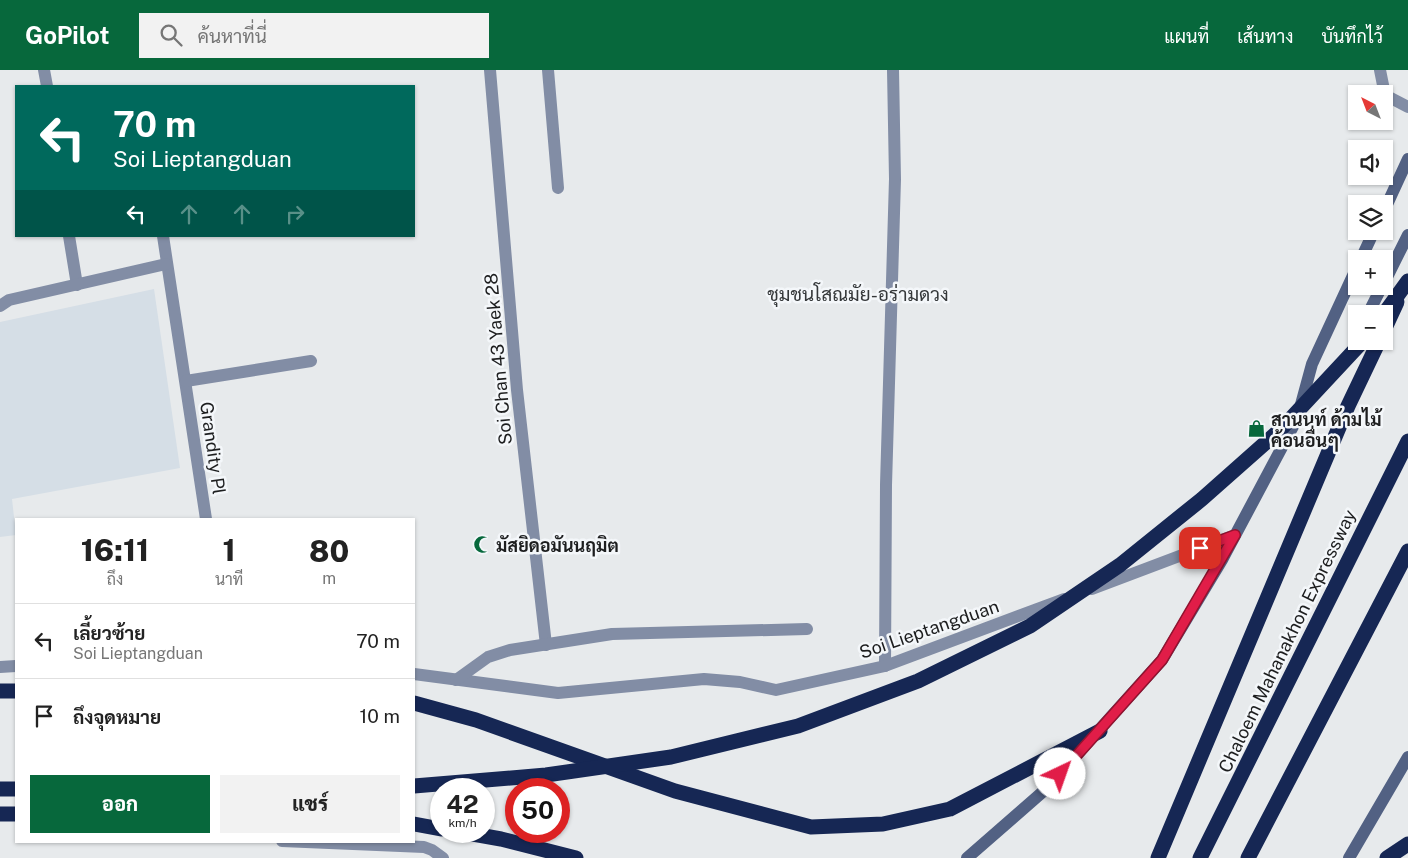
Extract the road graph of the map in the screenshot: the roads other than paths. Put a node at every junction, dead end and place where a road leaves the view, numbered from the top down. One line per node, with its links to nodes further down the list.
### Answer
1 (44, 70): 6 (street)
2 (490, 70): 35 (street, Soi Chan 43 Yaek 28)
3 (548, 70): 9 (street)
4 (893, 70): 37 (street)
5 (1380, 70): 7 (street)
6 (47, 85)
7 (1408, 107)
8 (1408, 159): 10 (main road)
9 (558, 188)
10 (1391, 195)
11 (1408, 235): 15 (main road)
12 (69, 237): 17 (street)
13 (163, 237): 14 (street, Grandity Pl)
14 (166, 264): 17 (street); 26 (street, Grandity Pl)
15 (1393, 264)
16 (1408, 280): 20 (highway, bridge); 21 (highway)
17 (77, 285): 19 (street)
18 (1348, 286): 27 (main road)
19 (3, 302)
20 (1390, 305)
21 (1393, 311)
22 (1350, 350): 27 (main road)
23 (1355, 350): 46 (highway, bridge)
24 (1375, 350): 59 (highway)
25 (312, 362): 26 (street, Grandity Pl)
26 (186, 382): 29 (street, Grandity Pl)
27 (1297, 419): 30 (main road)
28 (1408, 441): 60 (highway, Chaloem Mahanakhon Expressway)
29 (206, 518)
30 (1235, 535): 37 (street, Soi Lieptangduan); 44 (main road)
31 (1408, 551): 33 (highway)
32 (1408, 566): 33 (highway)
33 (1394, 579): 61 (highway)
34 (807, 629): 35 (street)
35 (546, 645): 40 (street)
36 (15, 666): 38 (street)
37 (885, 666): 40 (street, Soi Lieptangduan)
38 (0, 667)
39 (415, 674): 40 (street, Soi Lieptangduan)
40 (456, 680)
41 (0, 691): 42 (highway)
42 (15, 691)
43 (415, 703): 44 (highway)
44 (1100, 731): 58 (main road)
45 (1408, 757): 62 (main road)
46 (415, 786)
47 (0, 789): 48 (highway)
48 (15, 789)
49 (0, 814): 50 (highway)
50 (15, 814)
51 (415, 824): 52 (highway)
52 (430, 827)
53 (495, 838): 57 (highway)
54 (329, 843): 56 (street)
55 (1408, 844): 63 (highway)
56 (443, 858)
57 (576, 858)
58 (967, 858)
59 (1158, 858)
60 (1200, 858)
61 (1248, 858)
62 (1349, 858)
63 (1388, 858)

